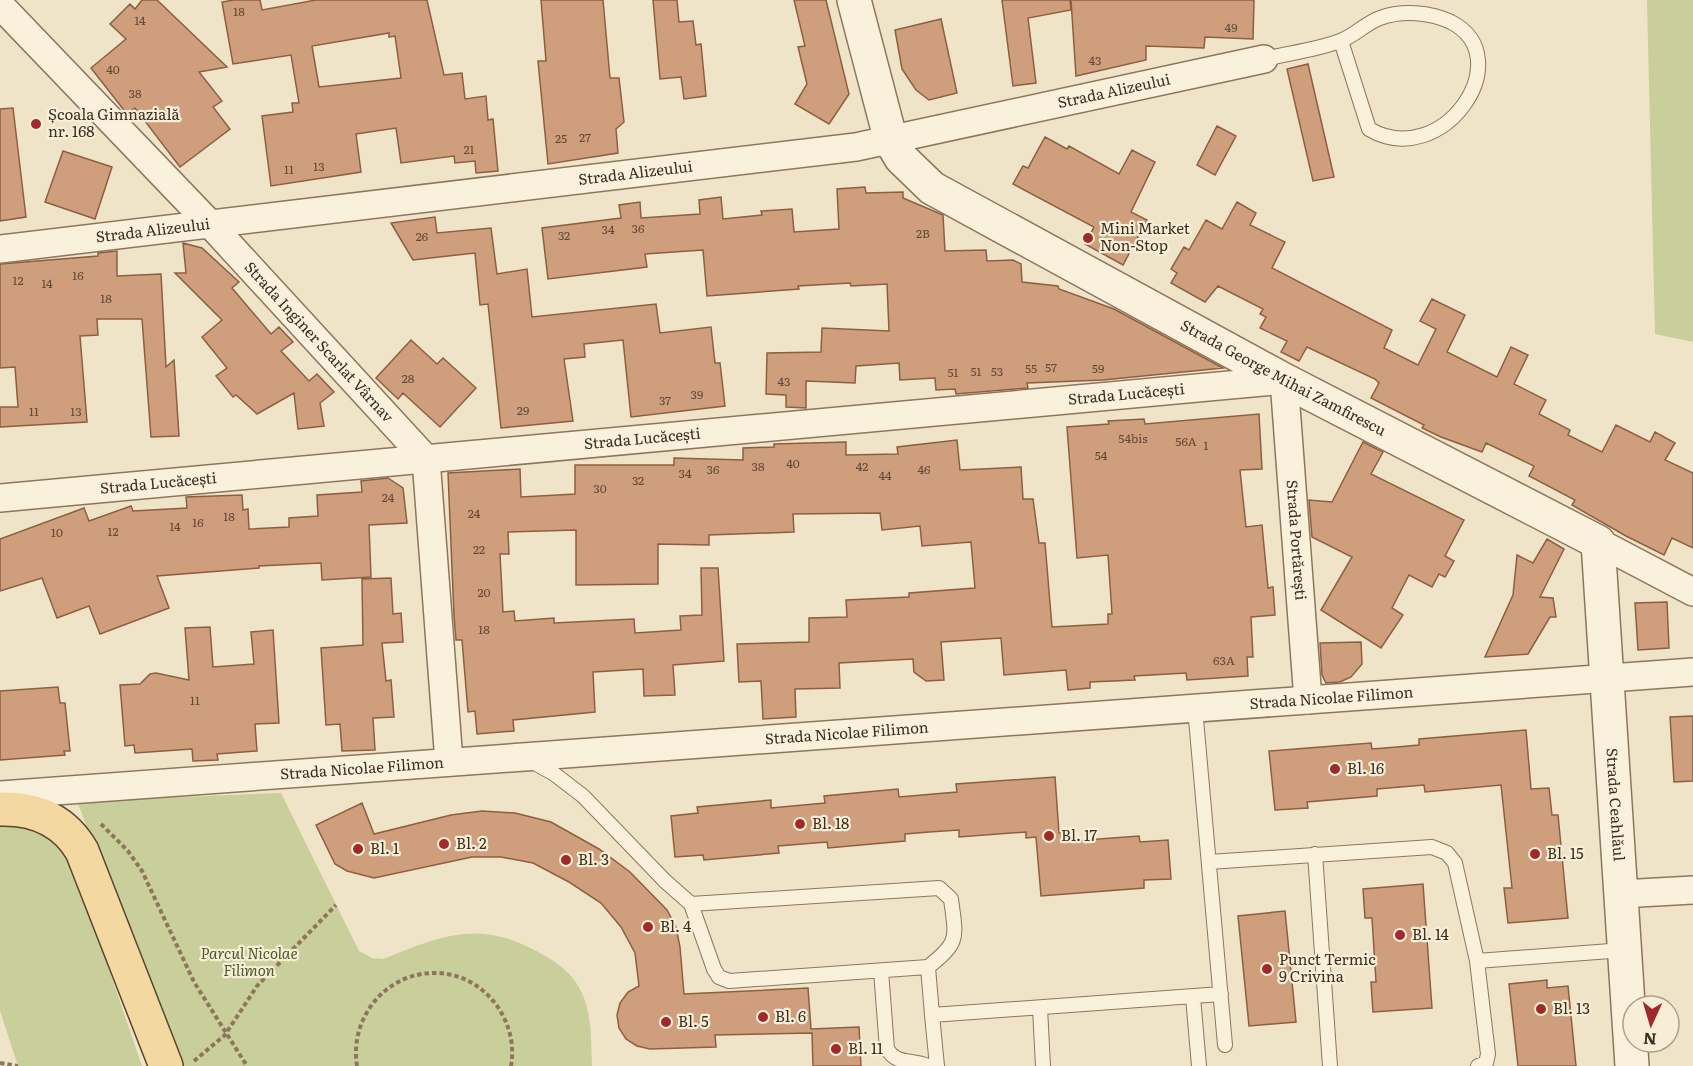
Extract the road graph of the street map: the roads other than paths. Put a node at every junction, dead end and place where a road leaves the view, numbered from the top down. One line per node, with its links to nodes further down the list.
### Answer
1 (10, 0): 3 (street)
2 (854, 0): 6 (street)
3 (0, 3): 7 (street, Strada Inginer Scarlat Vârnav)
4 (1341, 41): 4 (lane); 5 (lane)
5 (1264, 59): 6 (street, Strada Alizeului)
6 (891, 141): 7 (street, Strada Alizeului); 9 (street, Strada George Mihai Zamfirescu)
7 (211, 225): 8 (street, Strada Alizeului); 10 (street, Strada Inginer Scarlat Vârnav)
8 (0, 249)
9 (1284, 380): 10 (street, Strada Lucăcești); 12 (street, Strada George Mihai Zamfirescu); 16 (street, Strada Portărești)
10 (426, 459): 11 (street, Strada Lucăcești); 19 (street)
11 (0, 498)
12 (1598, 542): 13 (street, Strada George Mihai Zamfirescu); 15 (street, Strada Ceahlăul)
13 (1693, 592)
14 (1693, 672): 15 (street, Strada Nicolae Filimon)
15 (1607, 678): 16 (street, Strada Nicolae Filimon); 25 (street, Strada Ceahlăul)
16 (1308, 700): 17 (street, Strada Nicolae Filimon)
17 (1195, 708): 18 (street, Strada Nicolae Filimon); 23 (lane)
18 (522, 756): 19 (street, Strada Nicolae Filimon); 26 (lane)
19 (449, 762): 20 (street, Strada Nicolae Filimon)
20 (0, 795)
21 (0, 809): 36 (main road)
22 (1315, 854): 23 (lane); 28 (lane); 41 (lane)
23 (1209, 862): 31 (lane)
24 (1693, 890): 25 (street)
25 (1621, 894): 27 (street, Strada Ceahlăul)
26 (691, 904): 29 (lane); 30 (lane)
27 (1624, 950): 28 (lane); 43 (street, Strada Ceahlăul)
28 (1477, 961): 42 (lane)
29 (928, 967): 30 (lane); 34 (lane)
30 (881, 971): 37 (lane)
31 (1221, 994): 32 (lane); 35 (lane)
32 (1194, 997): 33 (lane); 40 (lane)
33 (1040, 1008): 34 (lane); 39 (lane)
34 (932, 1016): 38 (lane)
35 (1225, 1045)
36 (166, 1066)
37 (928, 1066)
38 (937, 1066)
39 (1043, 1066)
40 (1199, 1066)
41 (1330, 1066)
42 (1478, 1066)
43 (1632, 1066)

